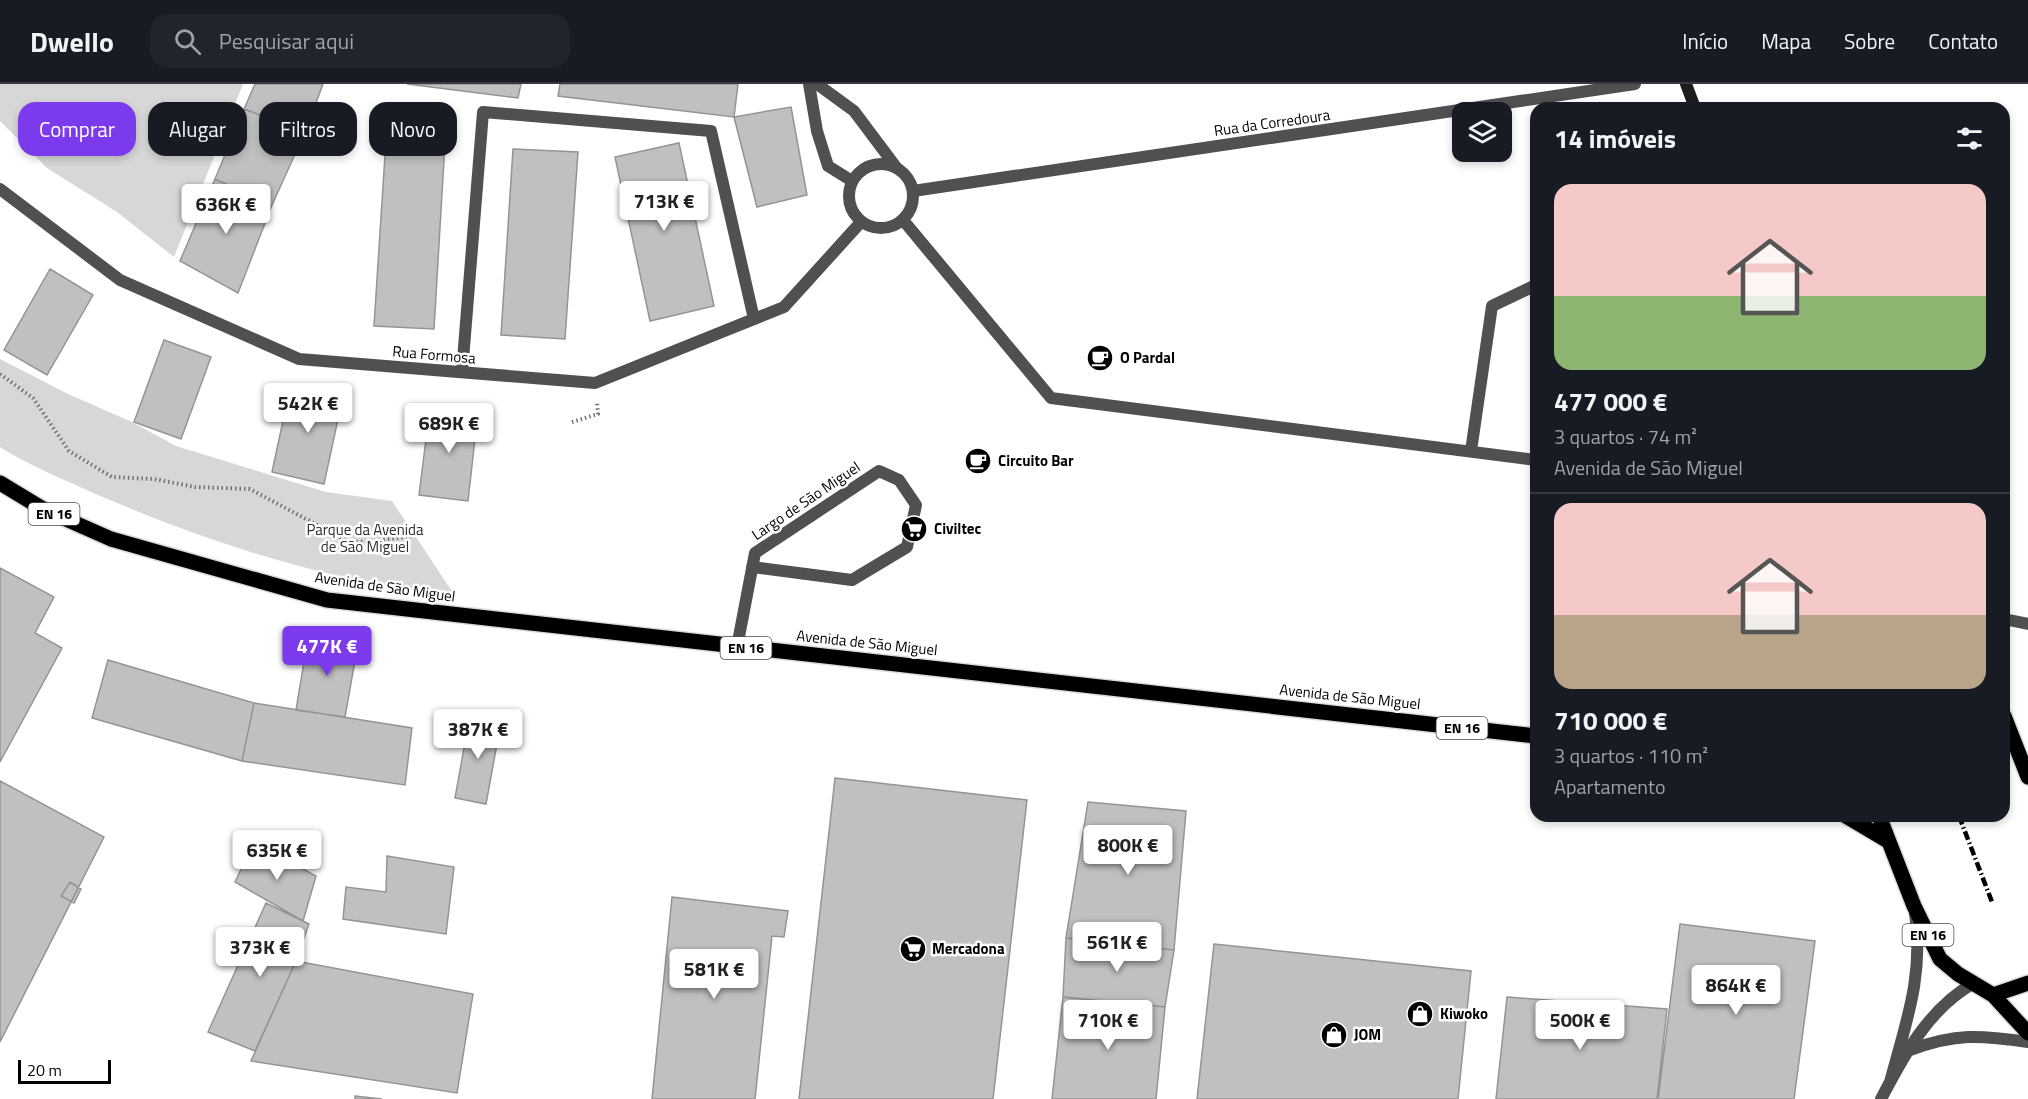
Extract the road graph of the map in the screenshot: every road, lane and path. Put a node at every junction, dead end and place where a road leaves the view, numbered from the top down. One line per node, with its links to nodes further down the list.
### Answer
1 (809, 84): 7 (street)
2 (817, 84): 6 (street)
3 (1635, 84): 9 (street, Rua da Corredoura)
4 (1686, 84): 5 (main road)
5 (1693, 102)
6 (896, 167): 7 (street); 9 (street)
7 (852, 182): 11 (street)
8 (0, 189): 14 (street, Rua Formosa)
9 (913, 191): 10 (street)
10 (903, 220): 11 (street); 18 (street)
11 (861, 222): 13 (street, Rua Formosa)
12 (1530, 288): 18 (street)
13 (754, 319): 14 (street); 16 (street, Rua Formosa)
14 (462, 372): 16 (street, Rua Formosa)
15 (0, 374): 21 (path)
16 (595, 382): 17 (path)
17 (572, 422)
18 (1471, 451): 19 (street)
19 (1530, 459)
20 (0, 483): 25 (main road, Avenida de São Miguel / EN 16)
21 (415, 536)
22 (752, 567): 22 (street, Largo de São Miguel); 25 (street, Largo de São Miguel)
23 (2010, 620): 24 (street)
24 (2028, 624)
25 (737, 647): 27 (main road, Avenida de São Miguel / EN 16)
26 (2010, 731): 28 (main road)
27 (1530, 735)
28 (2028, 777)
29 (1856, 822): 31 (main road)
30 (1881, 822): 31 (main road, EN 16)
31 (1888, 841): 32 (main road, EN 16)
32 (1914, 906): 33 (main road, EN 16); 39 (street)
33 (1974, 983): 35 (main road, EN 16); 38 (street)
34 (2028, 983): 35 (main road)
35 (1993, 995): 36 (main road, EN 16)
36 (2028, 1033)
37 (2028, 1042): 38 (street)
38 (1910, 1050): 39 (street)
39 (1890, 1082): 40 (street)
40 (1881, 1099)

